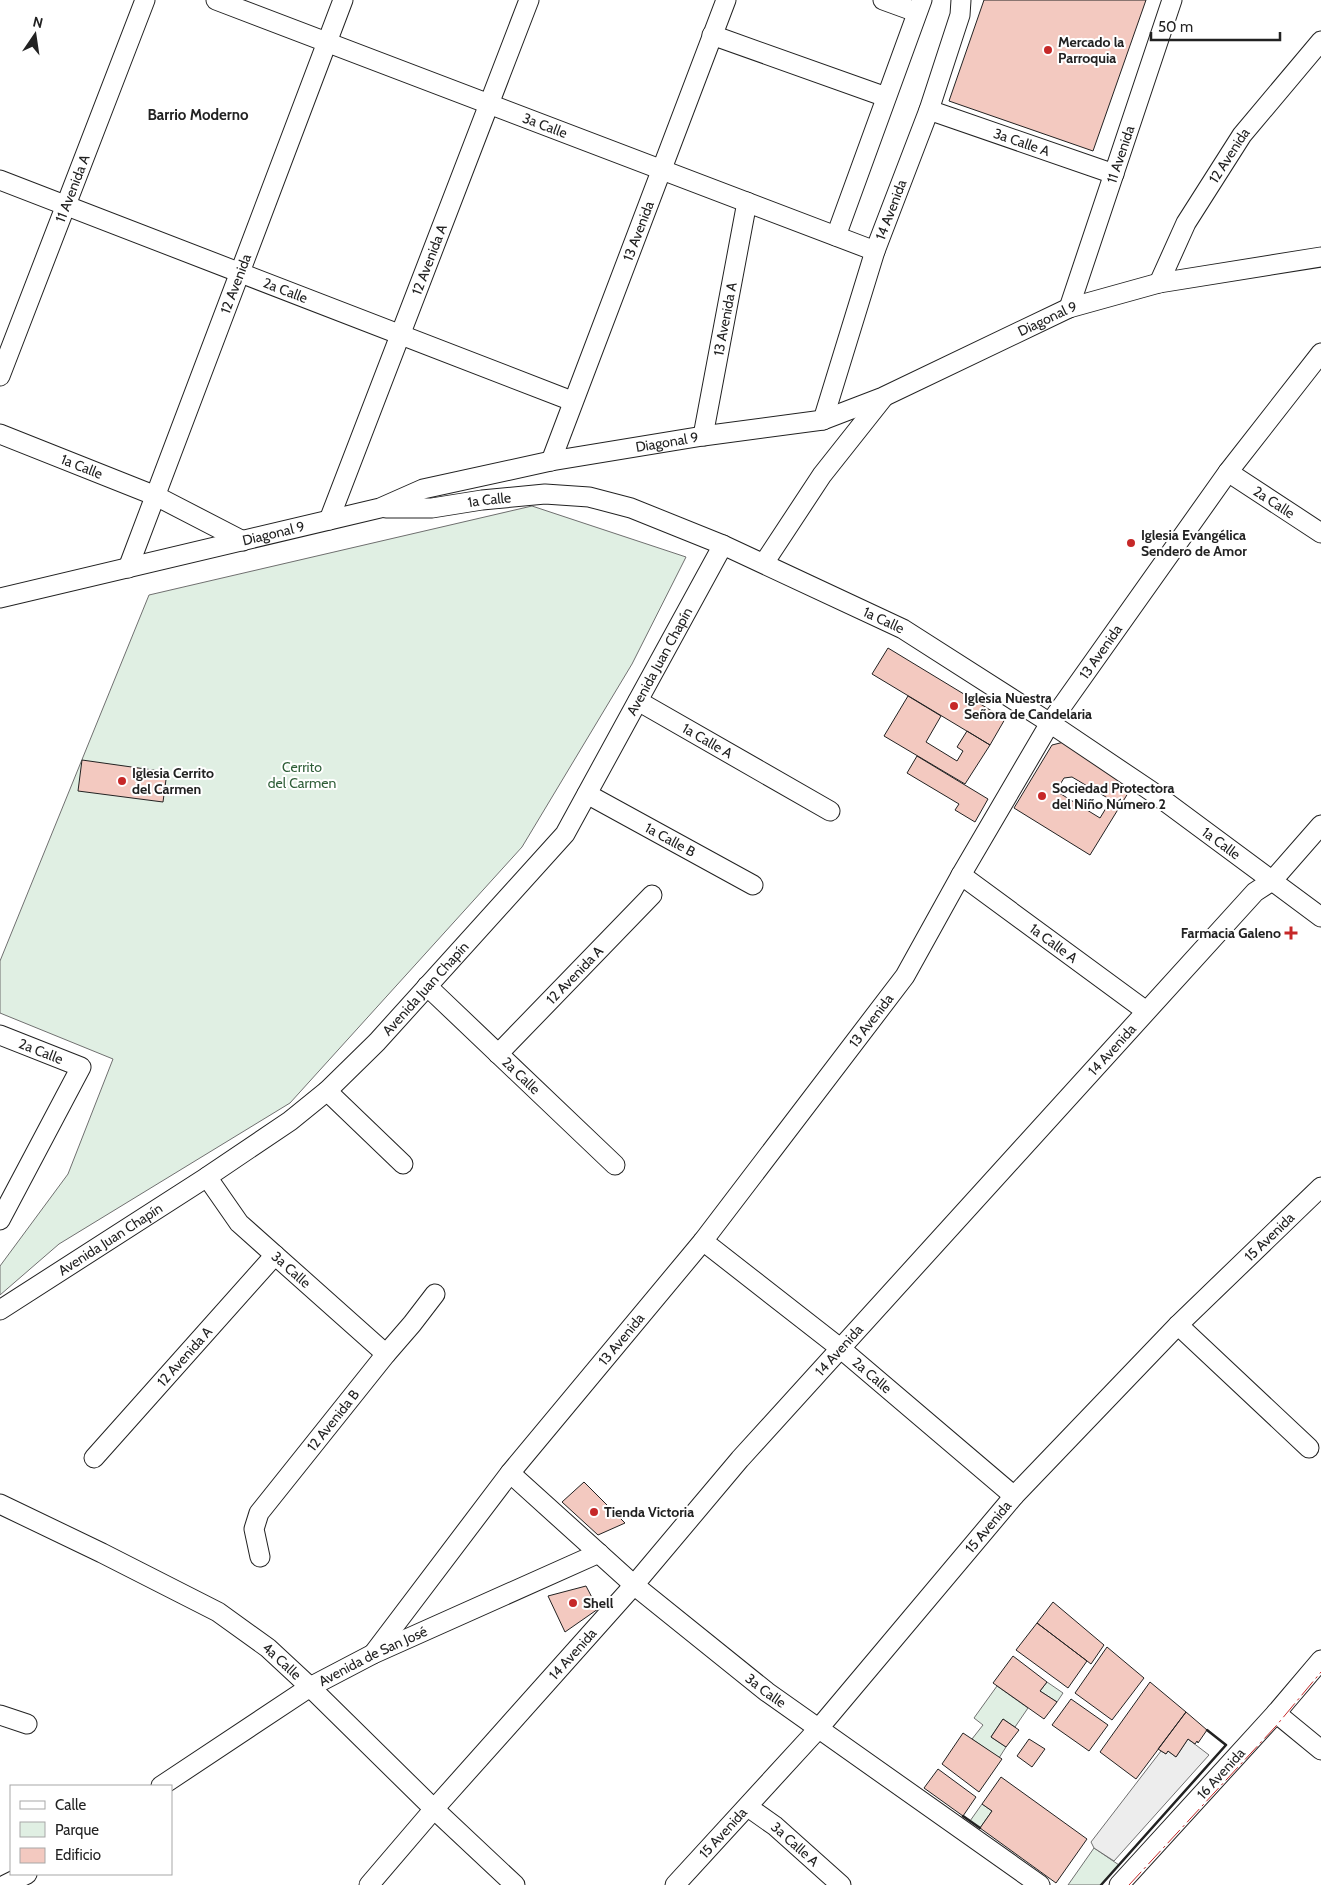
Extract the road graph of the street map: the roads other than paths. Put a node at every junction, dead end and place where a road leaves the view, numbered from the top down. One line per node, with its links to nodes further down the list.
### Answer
1 (145, 0): 20 (street, 11 Avenida A)
2 (216, 0): 12 (street, 3a Calle)
3 (343, 0): 12 (street, 12 Avenida)
4 (529, 0): 14 (street, 12 Avenida A)
5 (726, 0): 10 (street, 13 Avenida)
6 (884, 0): 9 (street)
7 (961, 0): 15 (street, 14 Avenida)
8 (1172, 0): 17 (street, 11 Avenida)
9 (919, 6): 13 (street)
10 (712, 35): 13 (street); 16 (street, 13 Avenida)
11 (1321, 41): 25 (street, 12 Avenida)
12 (327, 42): 14 (street, 3a Calle); 24 (street, 12 Avenida)
13 (886, 98): 21 (street)
14 (488, 104): 16 (street, 3a Calle); 27 (street, 12 Avenida A)
15 (929, 110): 17 (street, 3a Calle A); 22 (street, 14 Avenida)
16 (661, 169): 19 (street, 3a Calle); 31 (street, 13 Avenida)
17 (1114, 174): 26 (street, 11 Avenida)
18 (0, 180): 20 (street, 2a Calle)
19 (747, 202): 21 (street, 3a Calle); 34 (street, 13 Avenida A)
20 (66, 205): 24 (street, 2a Calle); 29 (street, 11 Avenida A)
21 (836, 236): 22 (street, 3a Calle)
22 (875, 251): 32 (street, 14 Avenida)
23 (1321, 257): 25 (street, Diagonal 9)
24 (240, 273): 27 (street, 2a Calle); 37 (street, 12 Avenida)
25 (1160, 282): 26 (street, Diagonal 9)
26 (1070, 308): 30 (street, Diagonal 9)
27 (400, 334): 31 (street, 2a Calle); 39 (street, 12 Avenida A)
28 (1321, 353): 36 (street, 13 Avenida)
29 (0, 376)
30 (883, 397): 32 (street, Diagonal 9); 43 (street)
31 (572, 401): 35 (street, 13 Avenida)
32 (823, 420): 34 (street, Diagonal 9)
33 (0, 434): 37 (street, 1a Calle)
34 (703, 436): 35 (street, Diagonal 9)
35 (550, 461): 38 (street, Diagonal 9)
36 (1228, 472): 40 (street, 2a Calle); 47 (street, 13 Avenida)
37 (156, 496): 41 (street, 1a Calle); 44 (street, 12 Avenida)
38 (380, 508): 39 (street, Diagonal 9); 42 (street, 1a Calle)
39 (329, 520): 41 (street, Diagonal 9)
40 (1321, 533)
41 (243, 541): 44 (street, Diagonal 9)
42 (723, 545): 43 (street, 1a Calle); 46 (street, Avenida Juan Chapín)
43 (764, 563): 47 (street, 1a Calle)
44 (128, 568): 45 (street, Diagonal 9)
45 (0, 598)
46 (638, 701): 48 (street, Avenida Juan Chapín); 49 (street, 1a Calle A)
47 (1050, 723): 51 (street, 13 Avenida); 52 (street, 1a Calle)
48 (587, 794): 53 (street, 1a Calle B); 56 (street, Avenida Juan Chapín)
49 (830, 810)
50 (1321, 825): 52 (street, 14 Avenida)
51 (961, 874): 57 (street, 1a Calle A); 66 (street, 13 Avenida)
52 (1272, 881): 55 (street, 1a Calle); 57 (street, 14 Avenida)
53 (753, 885)
54 (652, 895): 59 (street, 12 Avenida A)
55 (1321, 916)
56 (427, 986): 59 (street, 2a Calle); 60 (street, Avenida Juan Chapín)
57 (1146, 1011): 71 (street, 14 Avenida)
58 (0, 1035): 65 (street, 2a Calle)
59 (498, 1054): 62 (street, 2a Calle)
60 (327, 1090): 61 (street); 63 (street, Avenida Juan Chapín)
61 (403, 1164)
62 (615, 1165)
63 (207, 1177): 67 (street, 3a Calle); 69 (street, Avenida Juan Chapín)
64 (1321, 1187): 70 (street, 15 Avenida)
65 (0, 1220)
66 (703, 1241): 71 (street, 2a Calle); 75 (street, 13 Avenida)
67 (275, 1255): 72 (street, 3a Calle); 74 (street, 12 Avenida A)
68 (435, 1294): 72 (street, 12 Avenida B)
69 (0, 1310)
70 (1178, 1325): 73 (street); 76 (street, 15 Avenida)
71 (840, 1348): 76 (street, 2a Calle); 80 (street, 14 Avenida)
72 (386, 1354): 79 (street, 12 Avenida B)
73 (1309, 1448)
74 (94, 1458)
75 (510, 1473): 78 (street, 3a Calle); 81 (street, 13 Avenida)
76 (1014, 1496): 87 (street, 15 Avenida)
77 (0, 1504): 83 (street, 4a Calle)
78 (599, 1553): 80 (street, 3a Calle); 81 (street, Avenida de San José)
79 (260, 1557)
80 (634, 1585): 87 (street, 3a Calle); 91 (street, 14 Avenida)
81 (373, 1654): 83 (street, Avenida de San José)
82 (1321, 1660): 84 (street, 16 Avenida)
83 (310, 1687): 89 (street, Avenida de San José); 91 (street, 4a Calle)
84 (1276, 1714): 88 (street); 101 (street, 16 Avenida)
85 (0, 1715): 86 (street)
86 (27, 1724)
87 (819, 1728): 90 (street, 15 Avenida); 100 (street, 3a Calle)
88 (1321, 1750)
89 (163, 1785)
90 (748, 1807): 98 (street, 15 Avenida); 99 (street, 3a Calle A)
91 (434, 1809): 96 (street, 14 Avenida); 97 (street, 4a Calle)
92 (25, 1875): 94 (street)
93 (32, 1875): 95 (street)
94 (5, 1885)
95 (24, 1885)
96 (369, 1885)
97 (515, 1885)
98 (675, 1885)
99 (841, 1885)
100 (1040, 1885)
101 (1119, 1885)

